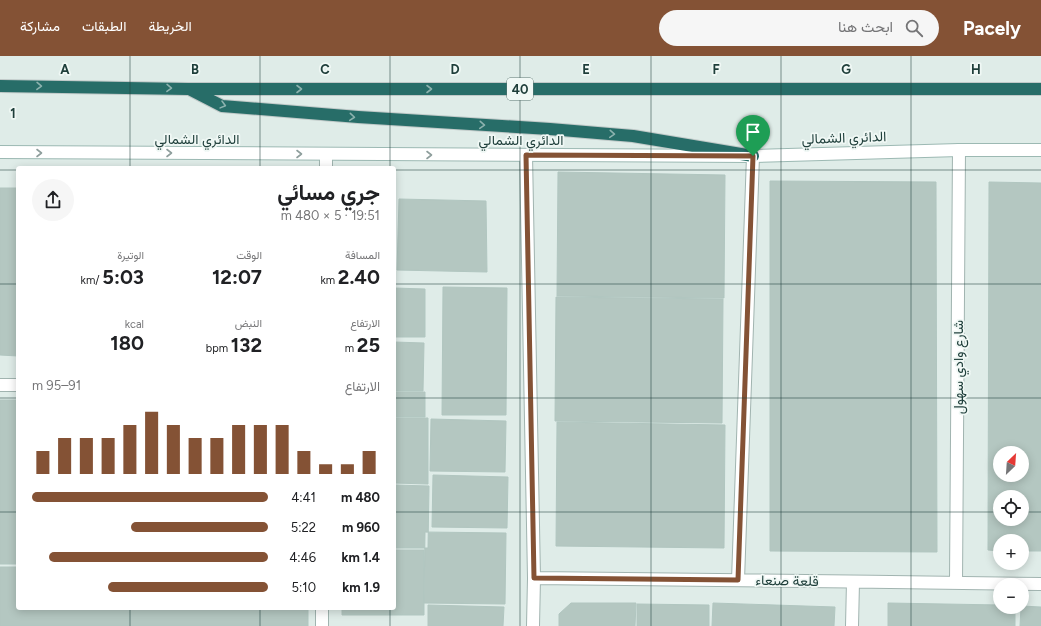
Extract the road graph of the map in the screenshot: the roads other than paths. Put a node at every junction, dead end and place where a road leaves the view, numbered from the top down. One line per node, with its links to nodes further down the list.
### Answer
1 (0, 86): 2 (highway, 40, one-way to 2)
2 (188, 89): 3 (highway, 40, one-way to 3); 9 (highway, one-way to 9)
3 (1041, 89)
4 (959, 150): 5 (street, الدائري الشمالي); 9 (street, الدائري الشمالي); 16 (street, شارع وادي سهول)
5 (1041, 150)
6 (0, 152): 7 (street, الدائري الشمالي, one-way to 7)
7 (326, 154): 8 (street, الدائري الشمالي, one-way to 8); 10 (street)
8 (526, 155): 9 (street, الدائري الشمالي); 13 (street)
9 (753, 156): 14 (street)
10 (326, 166)
11 (0, 385): 12 (street)
12 (16, 385)
13 (534, 578): 14 (street, قلعة صنعاء); 20 (street)
14 (738, 580): 15 (street, قلعة صنعاء)
15 (853, 582): 16 (street, قلعة صنعاء); 21 (street)
16 (956, 583): 17 (street, قلعة صنعاء)
17 (1041, 584)
18 (322, 610): 19 (street)
19 (322, 626)
20 (533, 626)
21 (852, 626)

